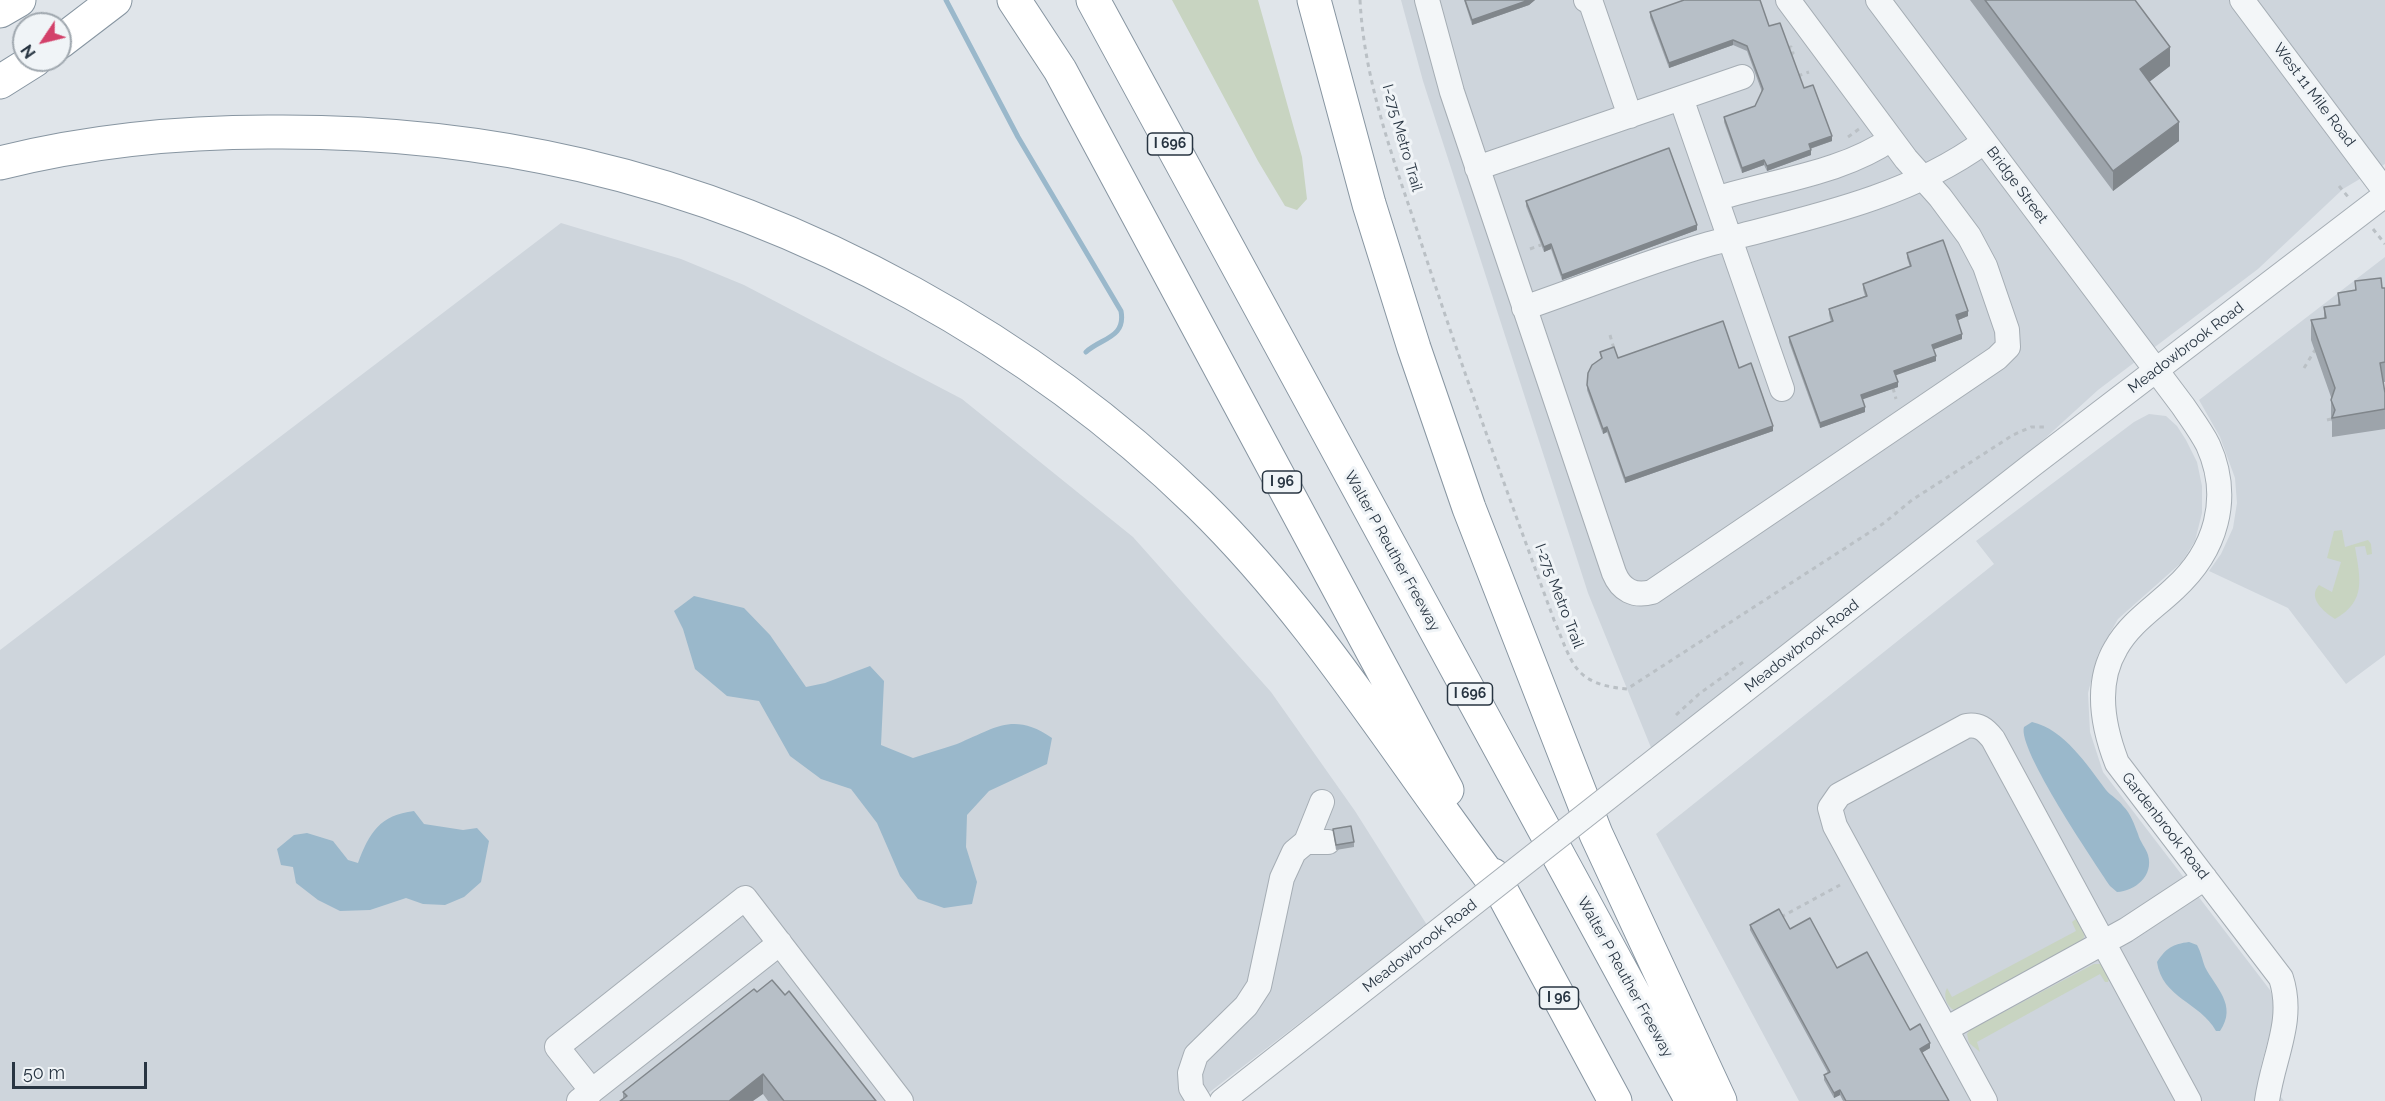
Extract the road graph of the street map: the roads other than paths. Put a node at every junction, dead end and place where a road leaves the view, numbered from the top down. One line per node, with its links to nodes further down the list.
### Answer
1 (19, 0): 12 (highway)
2 (115, 0): 13 (highway)
3 (1014, 0): 14 (highway, I 96)
4 (1026, 0): 14 (highway)
5 (1093, 0): 42 (highway, Walter P Reuther Freeway / I 696)
6 (1314, 0): 43 (highway)
7 (1427, 0): 23 (street)
8 (1788, 0): 20 (street)
9 (1878, 0): 21 (street, Bridge Street)
10 (2242, 0): 25 (street, West 11 Mile Road)
11 (1593, 1): 19 (street)
12 (0, 11)
13 (72, 33)
14 (1060, 70): 33 (highway, I 96)
15 (16, 72): 17 (highway)
16 (1742, 77): 18 (street)
17 (0, 82)
18 (1681, 98): 19 (street); 26 (street)
19 (1630, 116): 23 (street)
20 (1891, 139): 24 (street); 26 (street)
21 (1984, 142): 24 (street); 29 (street, Bridge Street)
22 (0, 163): 33 (highway)
23 (1477, 168): 28 (street)
24 (1923, 178): 27 (street); 28 (street)
25 (2385, 193): 29 (street, Meadowbrook Road)
26 (1716, 199): 27 (street)
27 (1730, 240): 28 (street); 30 (street)
28 (1524, 308)
29 (2156, 370): 32 (street, Gardenbrook Road); 40 (street, Meadowbrook Road, bridge)
30 (1782, 389)
31 (1322, 802): 39 (street)
32 (2205, 878): 35 (street); 46 (street, Gardenbrook Road)
33 (1503, 894): 41 (highway, I 96)
34 (780, 943): 37 (street); 37 (street); 38 (street)
35 (2103, 943): 36 (street); 36 (street); 45 (street)
36 (1946, 1029): 44 (street)
37 (586, 1096)
38 (901, 1101)
39 (1199, 1101)
40 (1222, 1101)
41 (1616, 1101)
42 (1692, 1101)
43 (1720, 1101)
44 (1985, 1101)
45 (2189, 1101)
46 (2267, 1101)

